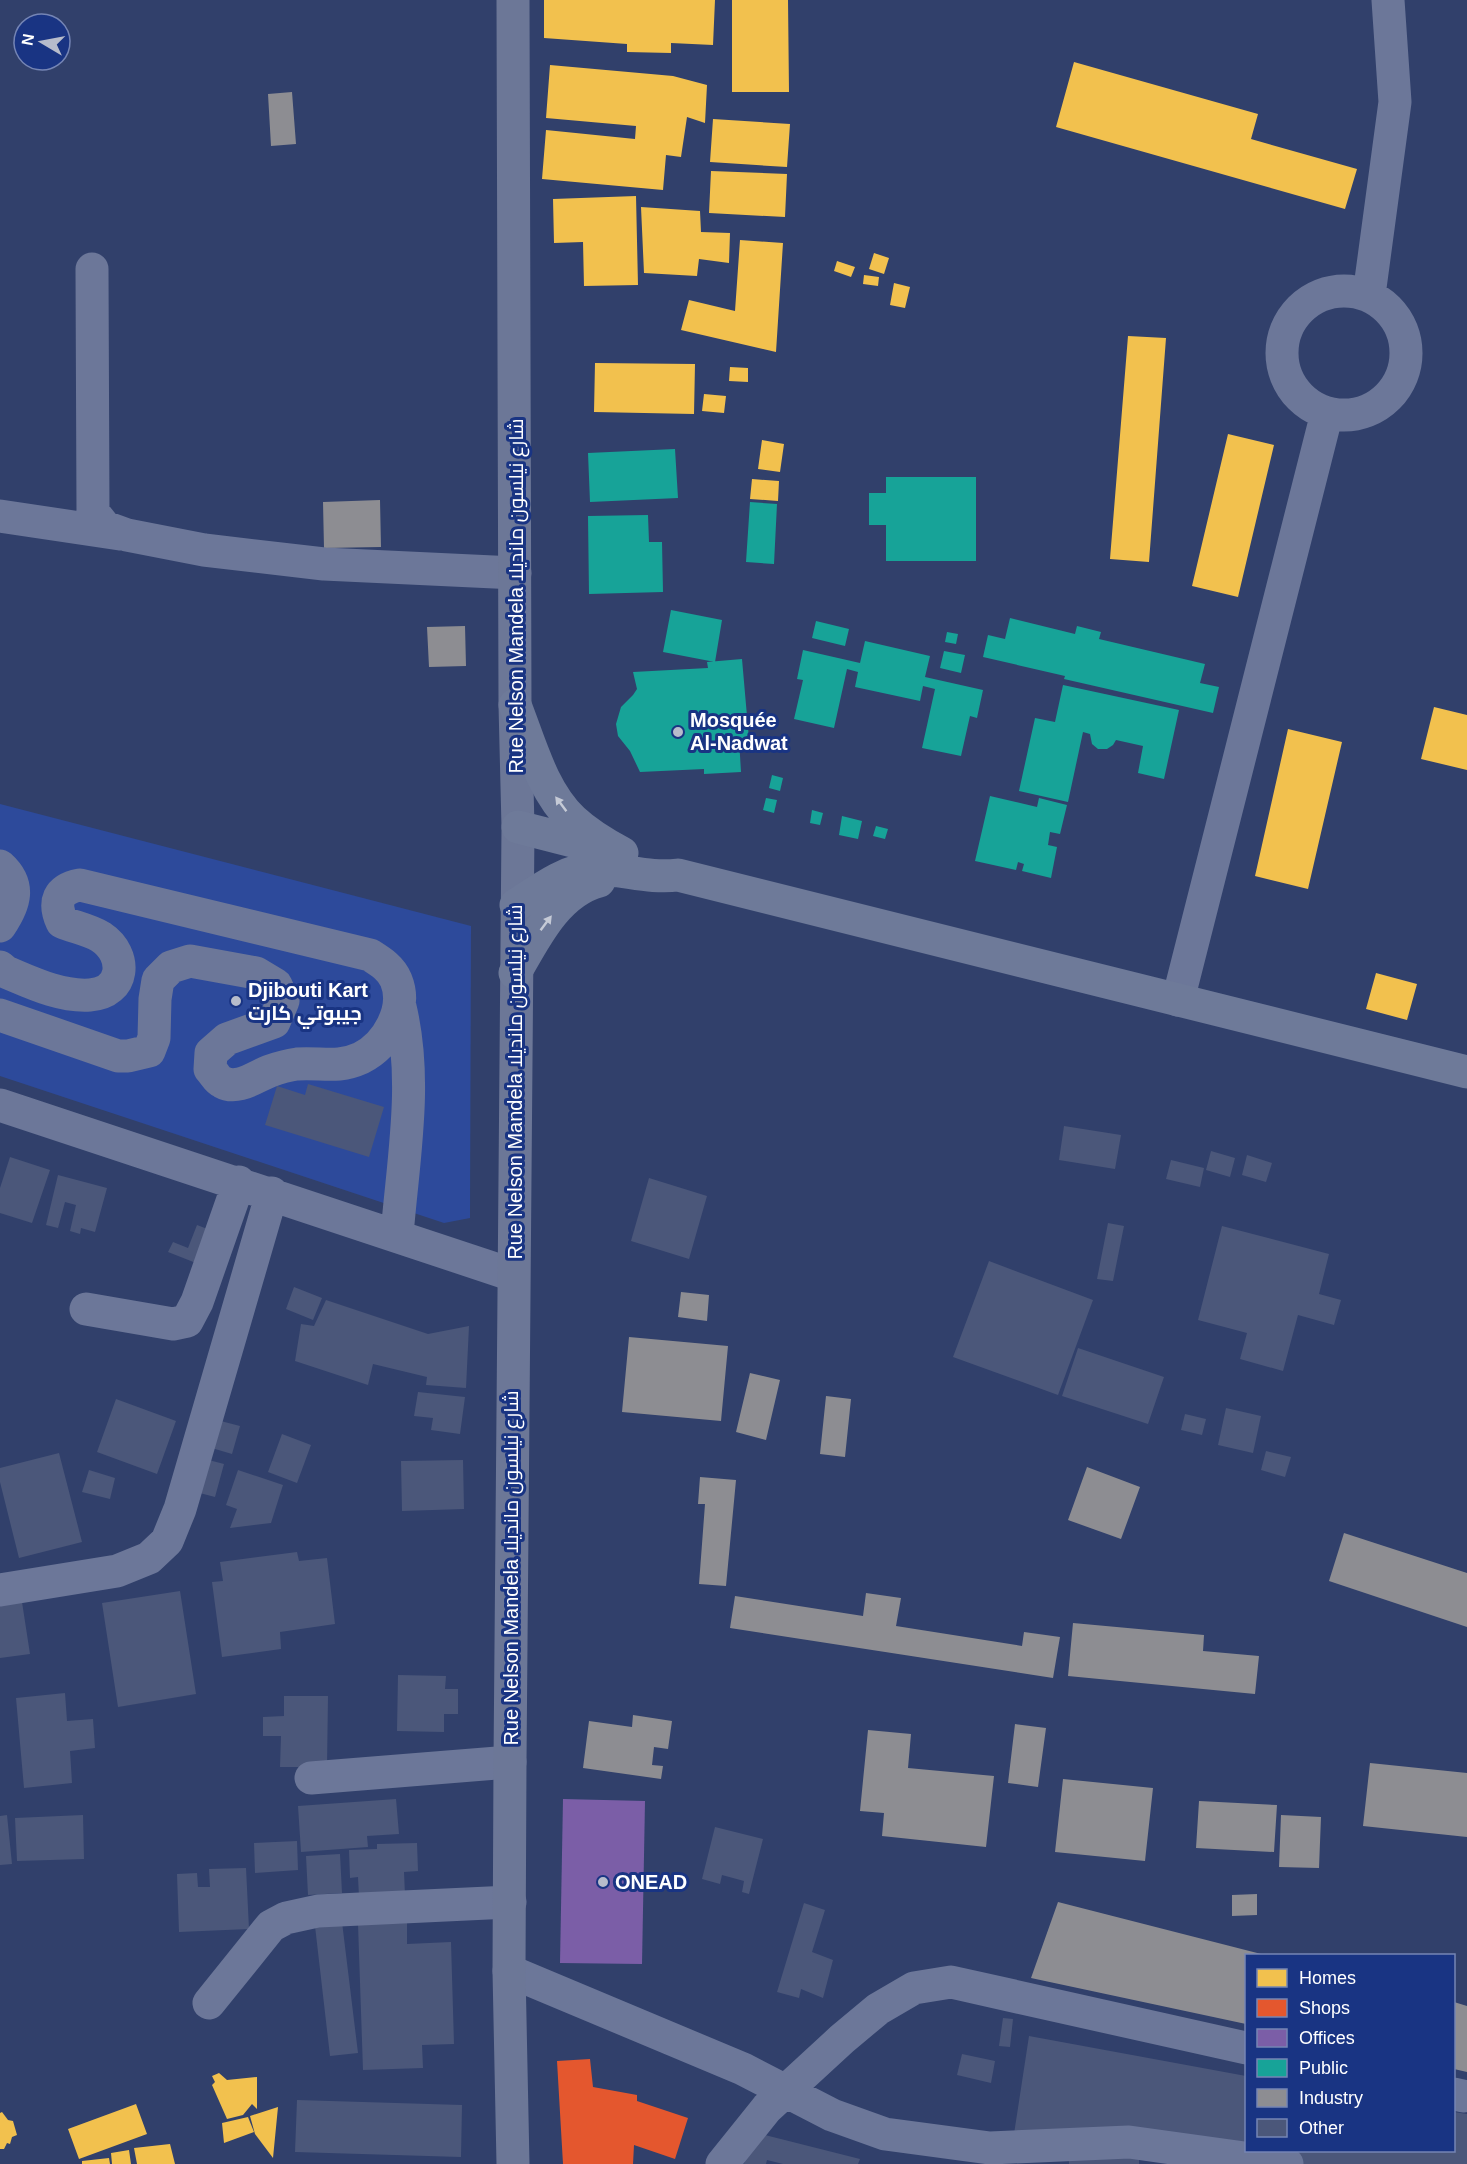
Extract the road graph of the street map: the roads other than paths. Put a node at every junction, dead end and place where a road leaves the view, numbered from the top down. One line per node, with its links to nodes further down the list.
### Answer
1 (513, 0): 8 (main road, Rue Nelson Mandela شارع نيلسون مانديلا)
2 (1388, 0): 4 (street)
3 (92, 269): 7 (street)
4 (1369, 295): 5 (street); 5 (street)
5 (1327, 413): 17 (street)
6 (0, 516): 7 (street)
7 (127, 535): 8 (street)
8 (515, 573): 9 (main road, Rue Nelson Mandela شارع نيلسون مانديلا)
9 (515, 705): 10 (main road, Rue Nelson Mandela شارع نيلسون مانديلا); 11 (highway, one-way to 9)
10 (518, 827): 11 (highway); 13 (main road, Rue Nelson Mandela شارع نيلسون مانديلا)
11 (624, 863): 13 (highway); 16 (highway, one-way to 11); 17 (highway)
12 (0, 866): 14 (street)
13 (516, 905): 16 (main road, Rue Nelson Mandela شارع نيلسون مانديلا)
14 (0, 926)
15 (0, 968): 18 (street)
16 (515, 973): 25 (main road, Rue Nelson Mandela شارع نيلسون مانديلا)
17 (1178, 1000): 20 (highway)
18 (400, 1007): 19 (street); 24 (street)
19 (0, 1016)
20 (1467, 1072)
21 (0, 1105): 22 (street)
22 (239, 1182): 23 (street); 26 (street)
23 (272, 1193): 24 (street); 27 (street)
24 (397, 1235): 25 (street)
25 (513, 1275): 28 (main road, Rue Nelson Mandela شارع نيلسون مانديلا)
26 (86, 1310)
27 (0, 1590)
28 (510, 1762): 29 (street); 30 (main road, Rue Nelson Mandela شارع نيلسون مانديلا)
29 (311, 1778)
30 (510, 1902): 31 (main road, Rue Nelson Mandela شارع نيلسون مانديلا); 32 (street)
31 (509, 1971): 34 (street); 35 (main road, Rue Nelson Mandela شارع نيلسون مانديلا)
32 (209, 2003)
33 (1245, 2048): 34 (street)
34 (785, 2091): 36 (street); 37 (street)
35 (513, 2164)
36 (722, 2164)
37 (1287, 2164)

